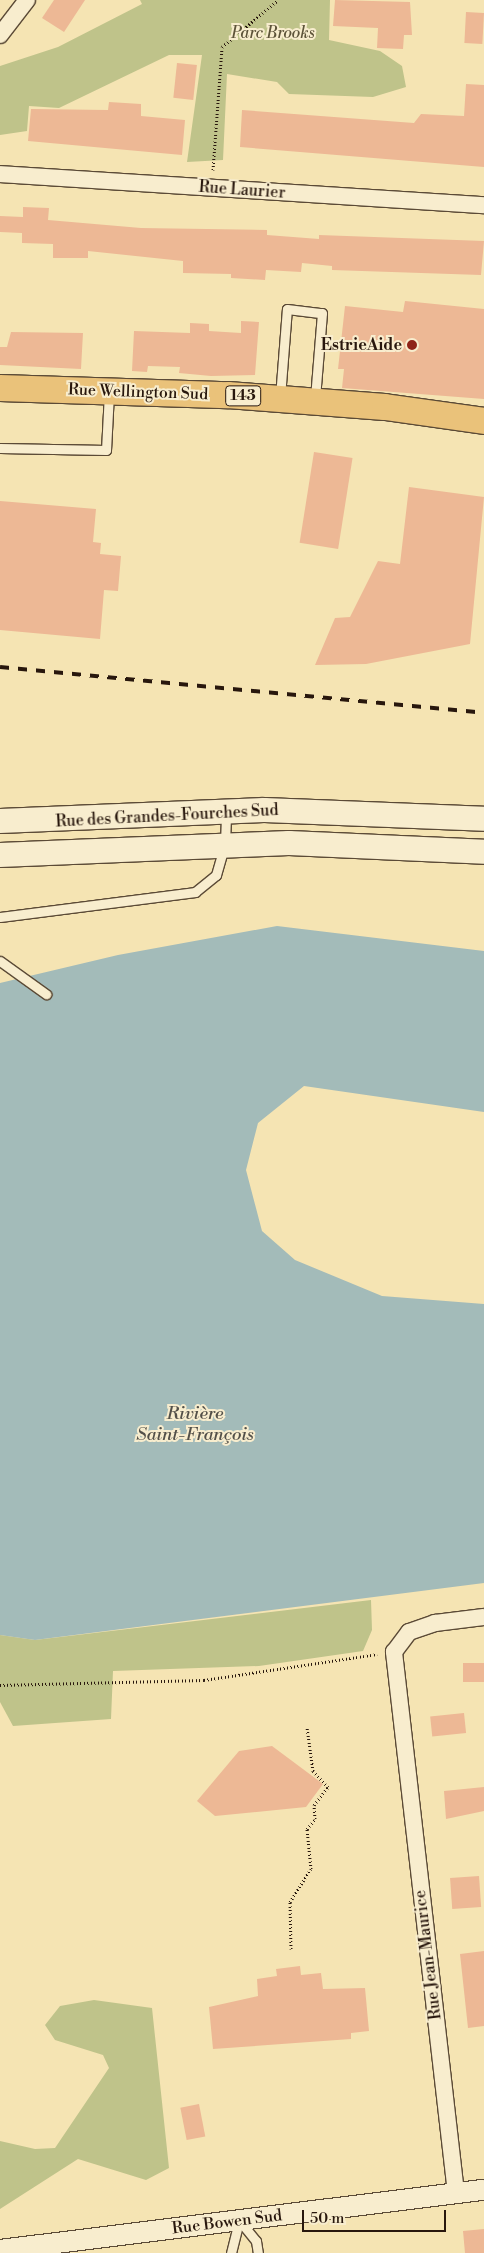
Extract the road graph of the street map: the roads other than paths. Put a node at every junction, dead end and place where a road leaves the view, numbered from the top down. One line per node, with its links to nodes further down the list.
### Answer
1 (27, 0): 2 (street)
2 (0, 34)
3 (0, 174): 4 (street, Rue Laurier)
4 (484, 205)
5 (0, 388): 6 (main road, Rue Wellington Sud / 143)
6 (110, 390): 7 (main road, Rue Wellington Sud / 143); 10 (lane)
7 (280, 399): 8 (main road, Rue Wellington Sud / 143); 8 (lane)
8 (314, 401): 9 (main road, Rue Wellington Sud / 143)
9 (484, 421)
10 (0, 448)
11 (226, 810): 12 (main road, Rue des Grandes-Fourches Sud); 13 (main road, Rue des Grandes-Fourches Sud); 14 (lane)
12 (484, 819)
13 (0, 821)
14 (225, 844): 15 (main road, Rue des Grandes-Fourches Sud); 16 (main road, Rue des Grandes-Fourches Sud); 17 (lane)
15 (484, 852)
16 (0, 855)
17 (0, 917)
18 (0, 961): 19 (lane)
19 (46, 994)
20 (484, 1617): 22 (street, Rue Jean-Maurice)
21 (484, 2190): 22 (street, Rue Bowen Sud)
22 (456, 2193): 23 (street, Rue Bowen Sud)
23 (239, 2220): 24 (street, Rue Bowen Sud); 25 (lane); 26 (lane)
24 (0, 2250)
25 (231, 2253)
26 (258, 2253)

